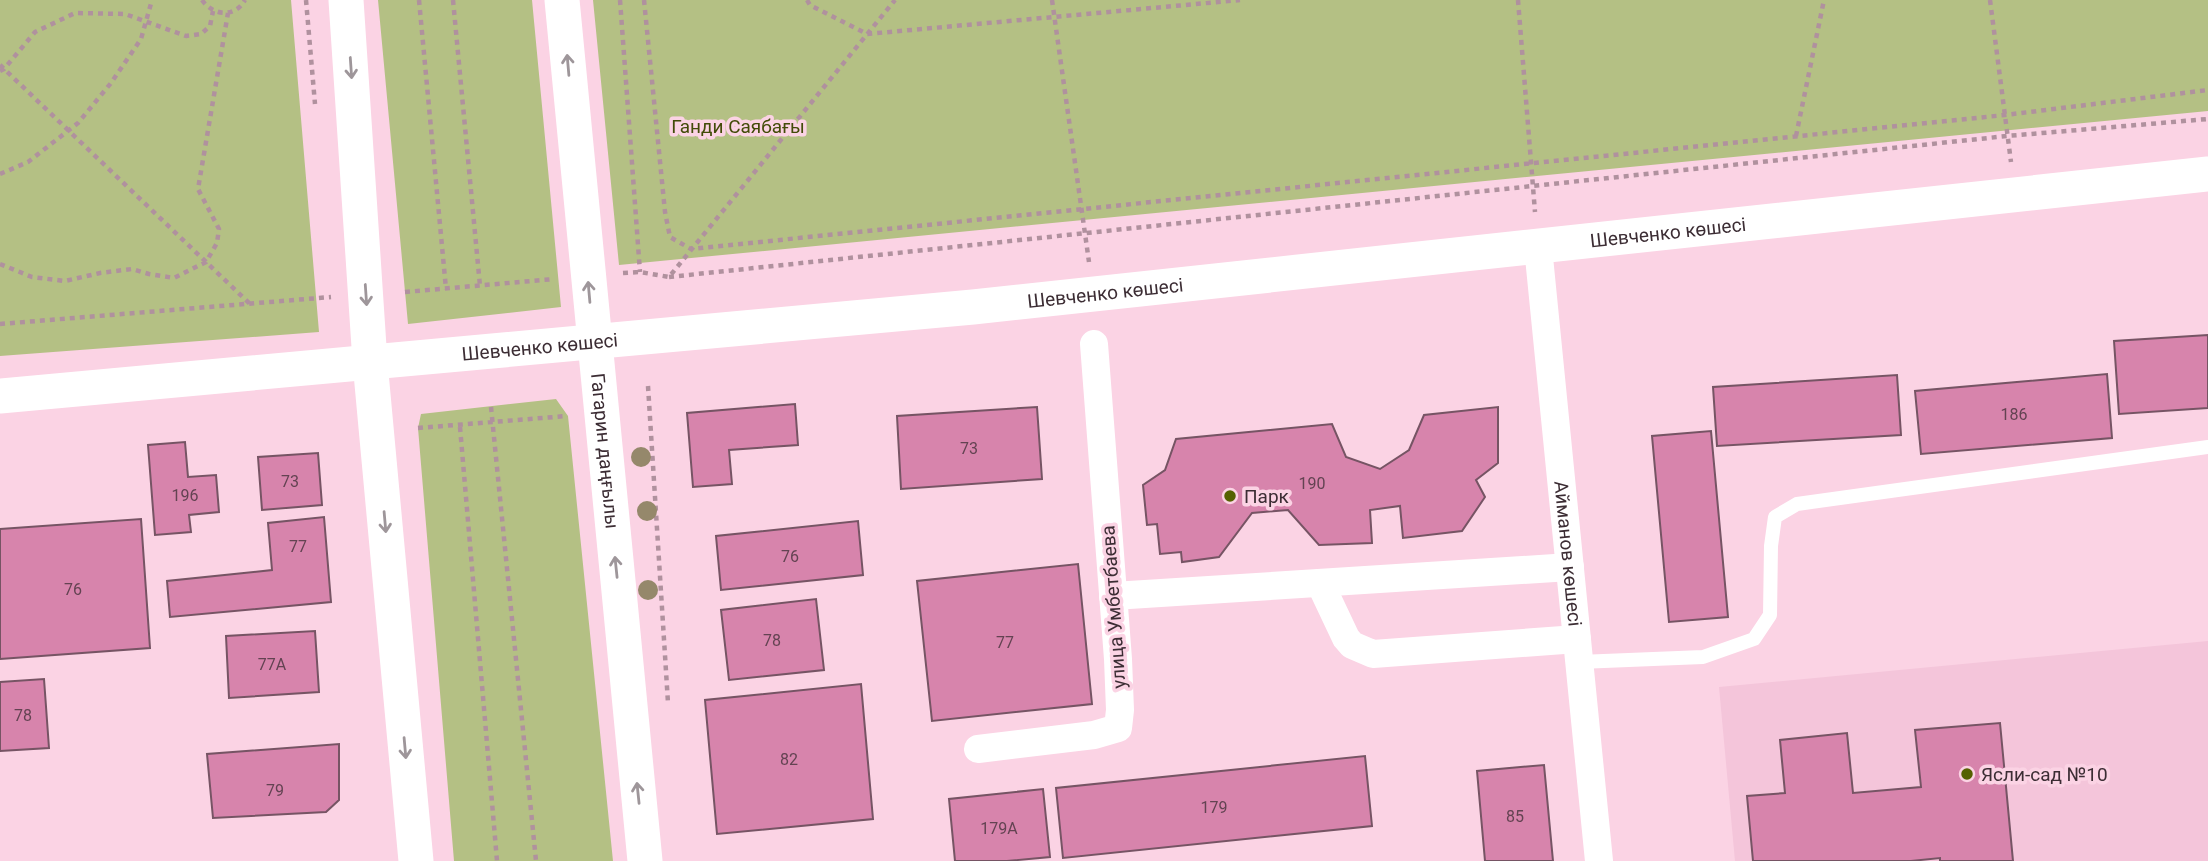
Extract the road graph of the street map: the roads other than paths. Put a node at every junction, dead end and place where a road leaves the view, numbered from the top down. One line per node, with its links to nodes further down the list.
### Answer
1 (346, 0): 7 (street, one-way to 7)
2 (562, 0): 5 (street, Гагарин даңғылы, one-way to 2)
3 (2208, 174): 4 (street, Шевченко көшесі)
4 (1538, 247): 5 (street, Шевченко көшесі); 10 (street, Айманов көшесі)
5 (594, 341): 7 (street, Шевченко көшесі); 16 (street, Гагарин даңғылы, one-way to 5)
6 (1094, 344): 12 (street, улица Умбетбаева)
7 (370, 362): 8 (street, Шевченко көшесі); 15 (street, one-way to 15)
8 (0, 396)
9 (2208, 447): 13 (lane)
10 (1570, 568): 11 (street); 13 (street, Айманов көшесі)
11 (1320, 583): 12 (street); 13 (street)
12 (1113, 596): 14 (street, улица Умбетбаева)
13 (1578, 651): 17 (street, Айманов көшесі)
14 (978, 749)
15 (416, 861)
16 (645, 861)
17 (1599, 861)

